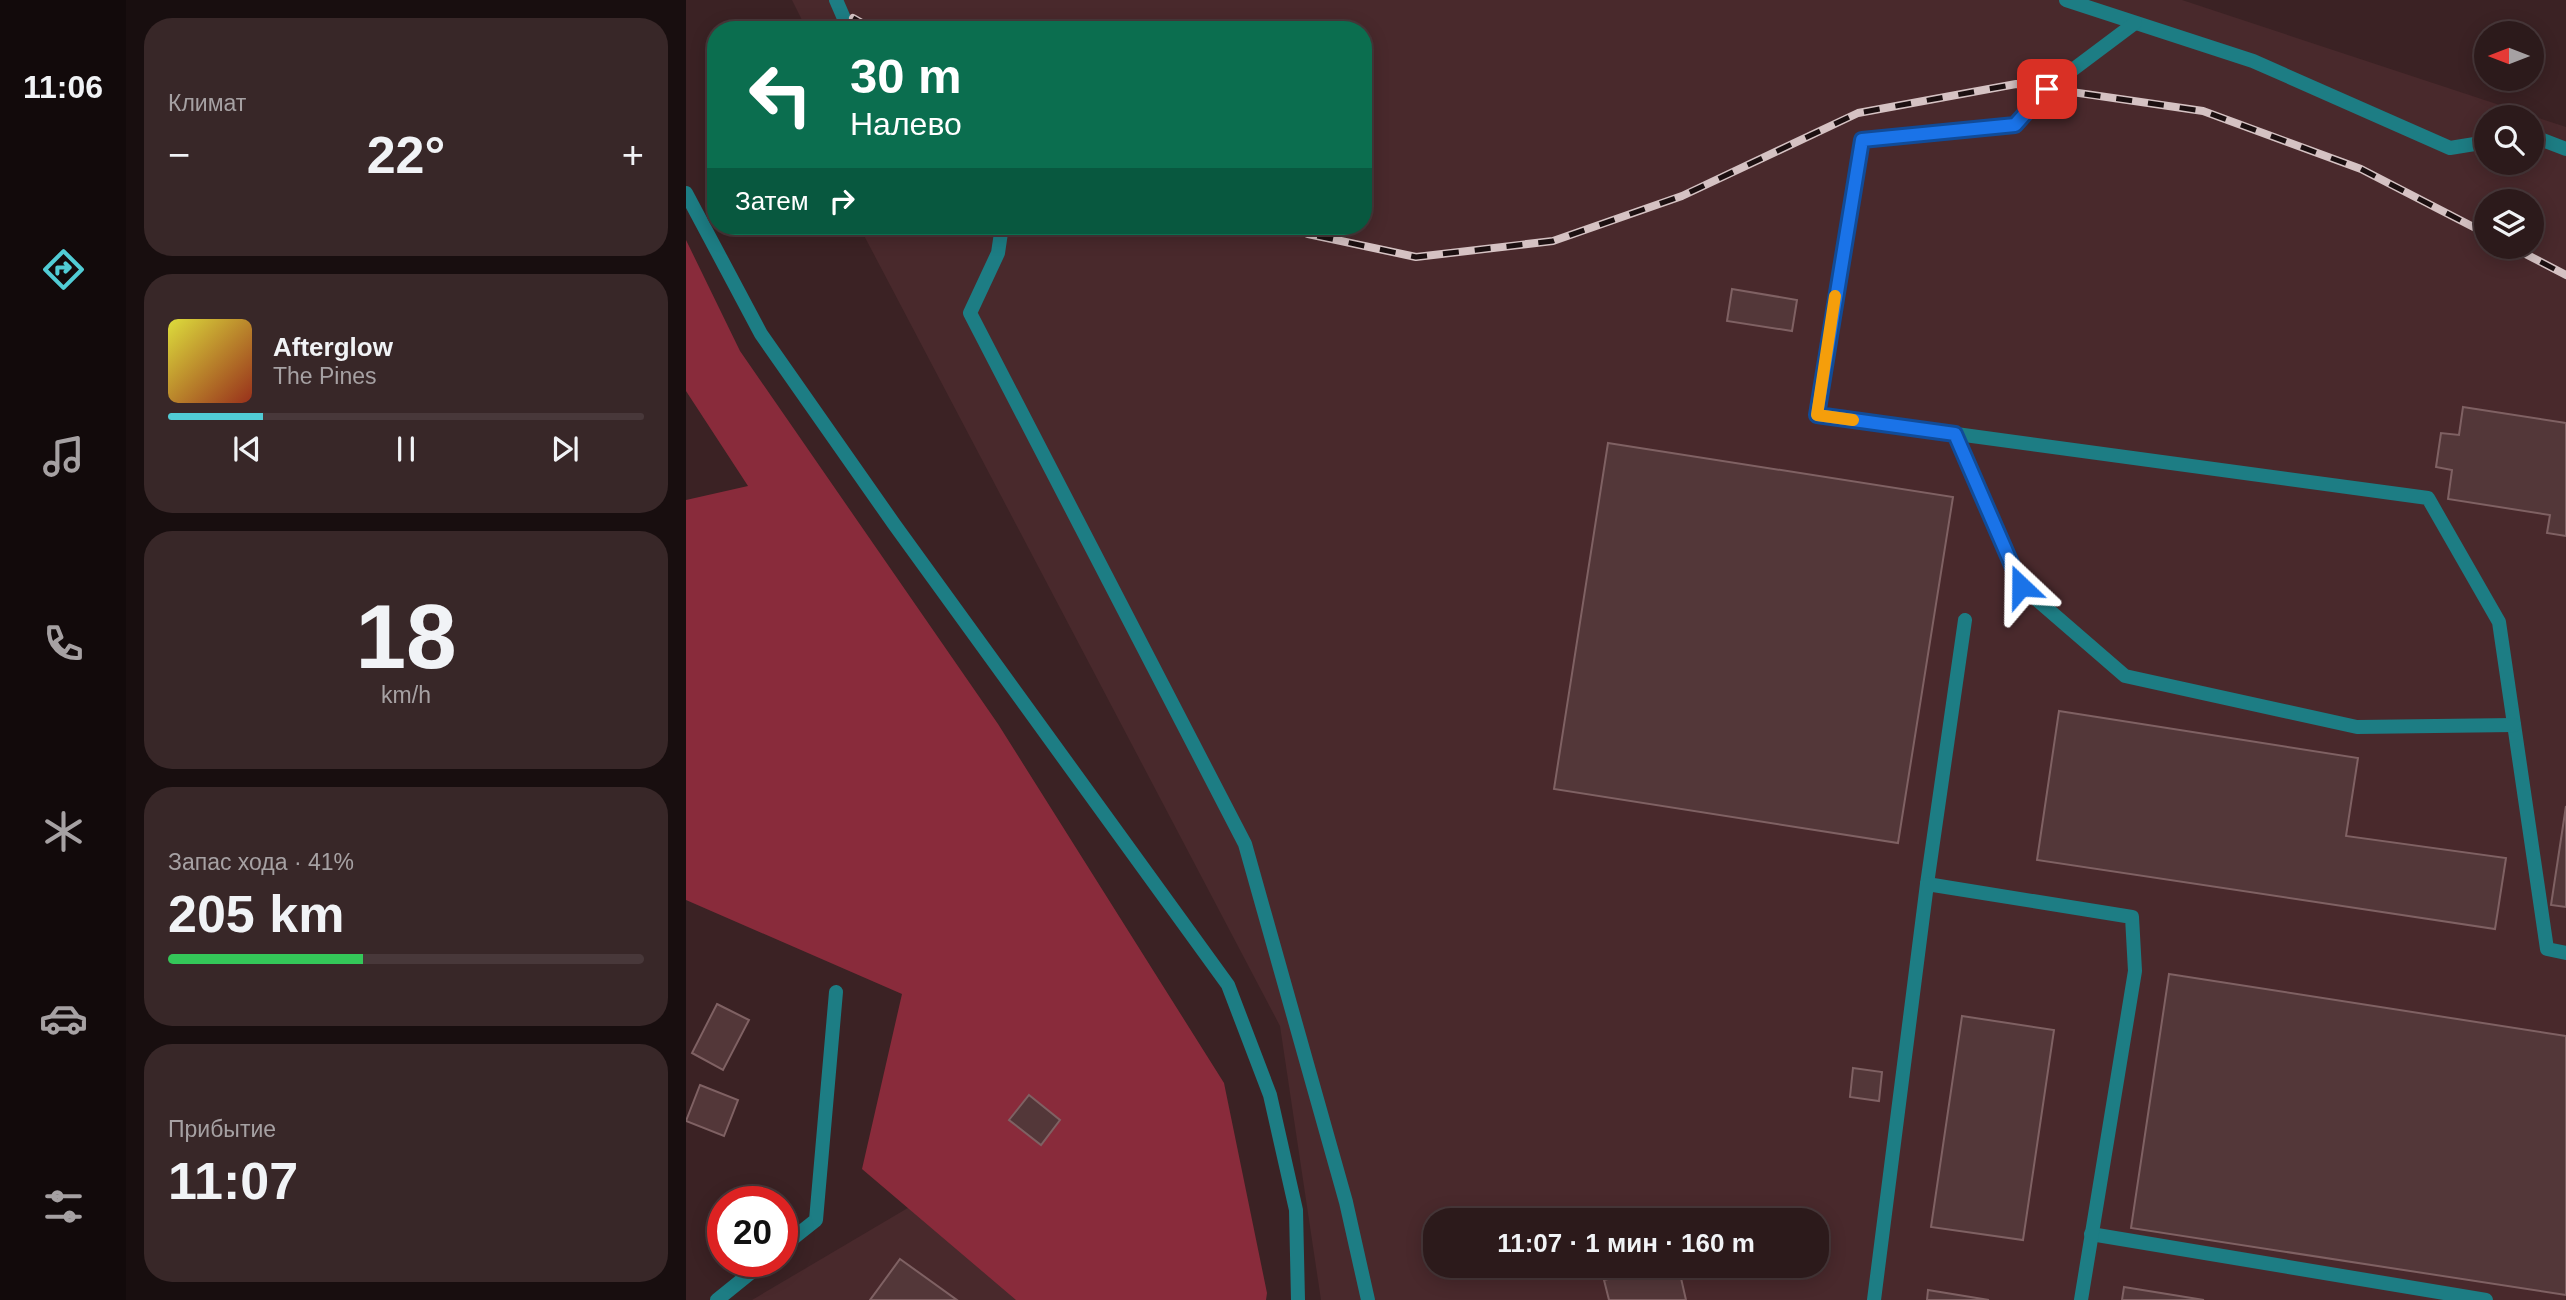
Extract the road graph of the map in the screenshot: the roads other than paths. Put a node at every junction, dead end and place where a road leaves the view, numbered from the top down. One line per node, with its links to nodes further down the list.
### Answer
1 (836, 0): 3 (lane)
2 (2066, 0): 4 (lane)
3 (845, 21)
4 (2135, 23): 6 (lane); 12 (lane)
5 (2544, 141): 7 (lane)
6 (2474, 144)
7 (2566, 149)
8 (686, 192): 9 (lane)
9 (707, 232)
10 (709, 235): 22 (lane)
11 (1001, 235): 23 (lane)
12 (1955, 434): 14 (lane); 14 (lane)
13 (1965, 620): 15 (lane)
14 (2514, 726): 16 (lane)
15 (1927, 884): 19 (lane); 24 (lane)
16 (2566, 953)
17 (836, 992): 18 (lane)
18 (798, 1234)
19 (2091, 1234): 25 (lane); 26 (lane)
20 (745, 1277): 21 (lane)
21 (717, 1300)
22 (1298, 1300)
23 (1368, 1300)
24 (1874, 1300)
25 (2081, 1300)
26 (2486, 1300)

